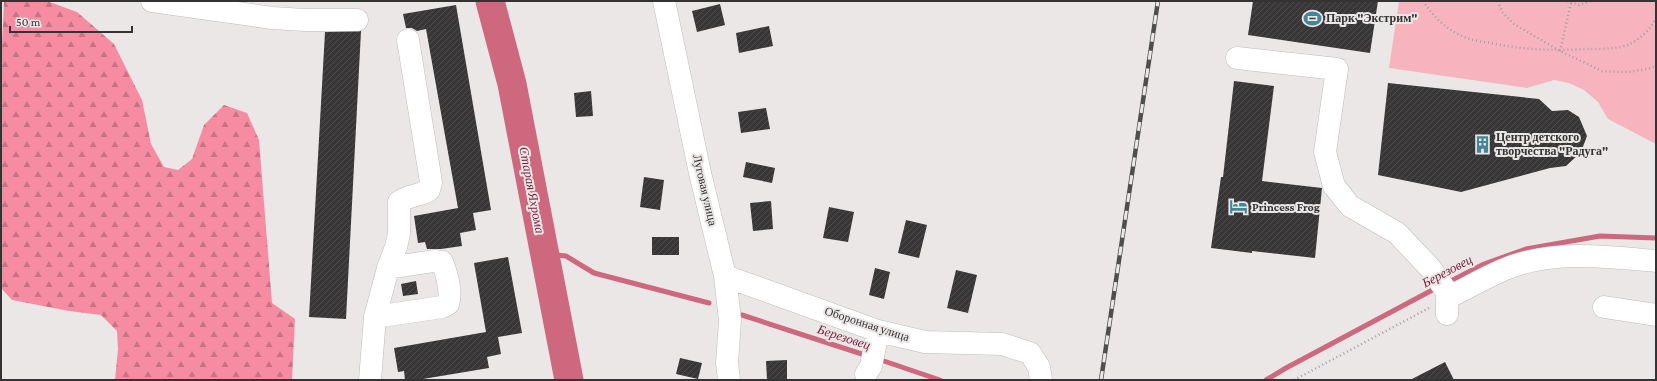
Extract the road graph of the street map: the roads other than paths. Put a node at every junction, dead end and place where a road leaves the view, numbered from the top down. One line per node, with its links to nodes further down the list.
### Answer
1 (152, 1): 3 (street)
2 (664, 1): 8 (street, Луговая улица)
3 (357, 20)
4 (408, 40): 7 (street)
5 (1237, 58): 6 (street)
6 (1656, 261)
7 (388, 268): 11 (street); 11 (street)
8 (726, 276): 13 (street, Луговая улица); 14 (street, Оборонная улица)
9 (1604, 307): 10 (street)
10 (1656, 315)
11 (375, 317): 12 (street)
12 (370, 380)
13 (729, 380)
14 (1041, 380)

